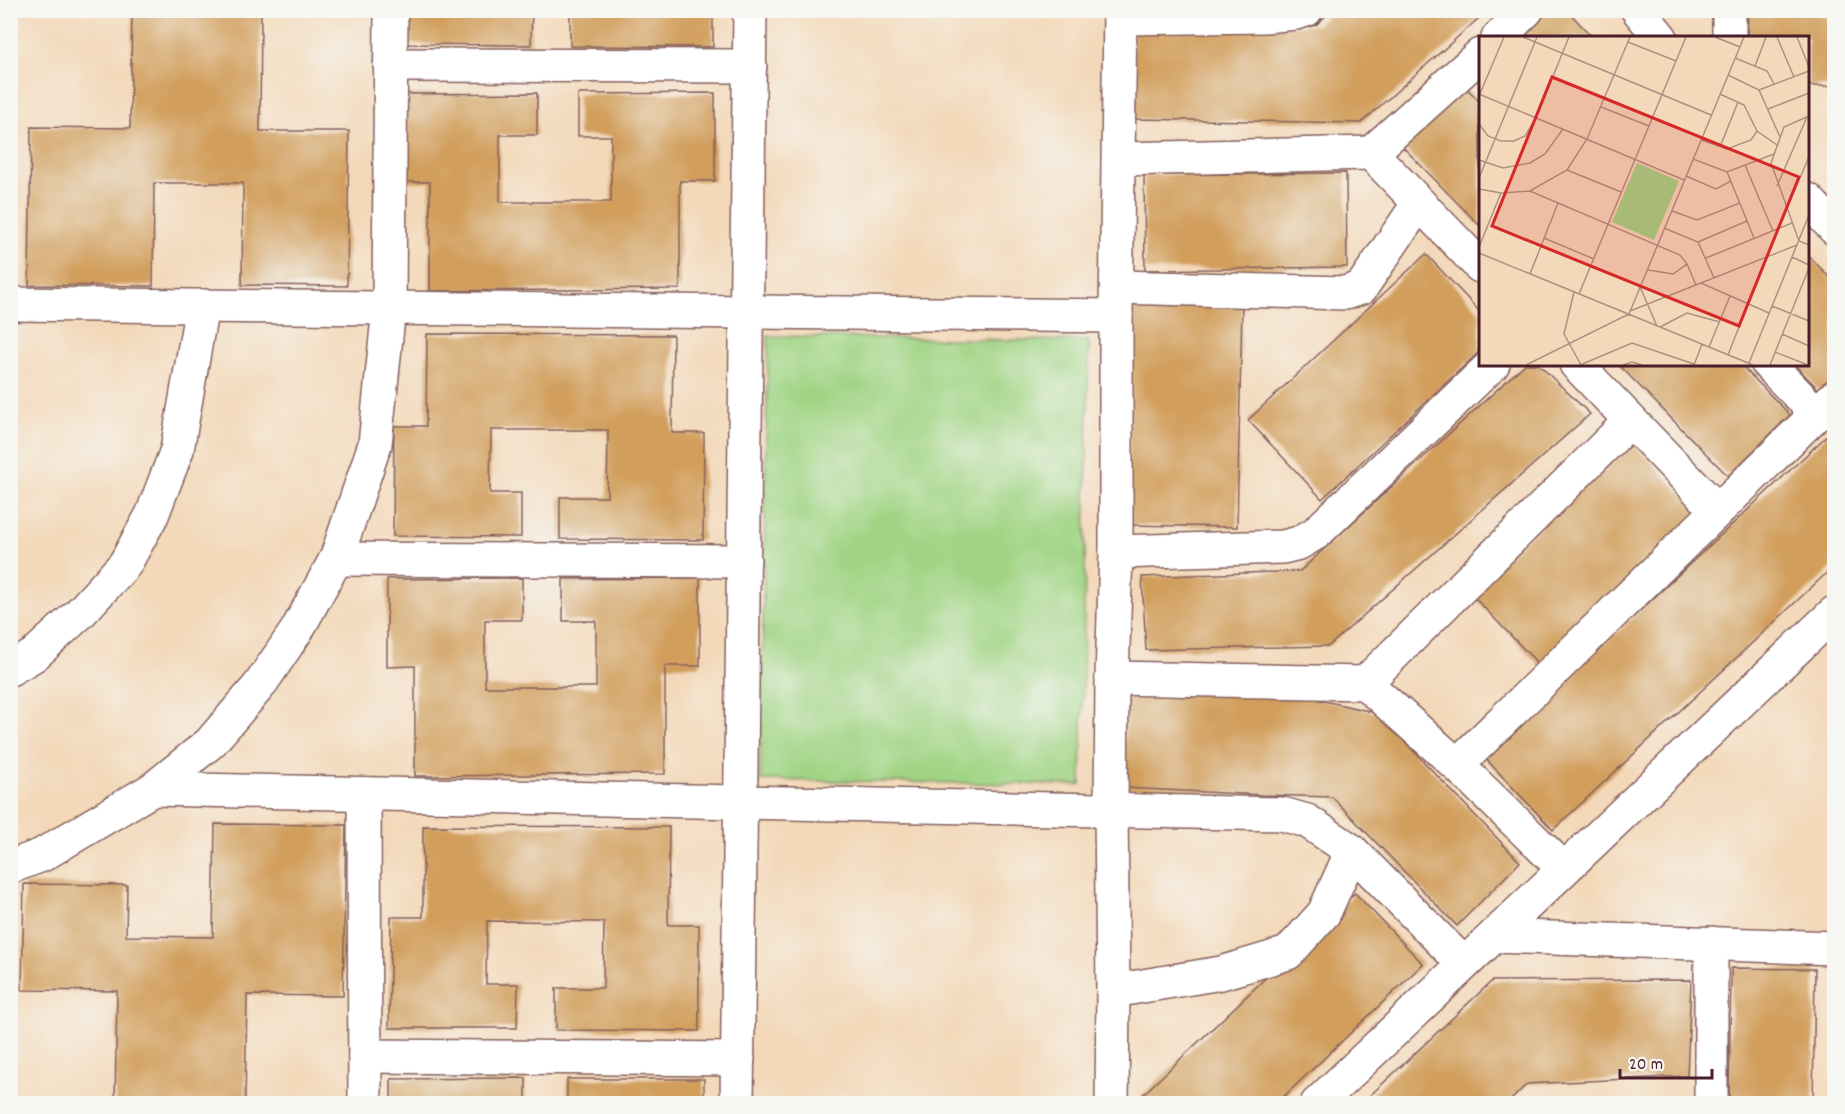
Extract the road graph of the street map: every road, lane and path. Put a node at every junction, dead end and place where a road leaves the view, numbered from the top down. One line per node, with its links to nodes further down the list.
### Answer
1 (391, 10): 13 (street)
2 (750, 10): 14 (street)
3 (1306, 10): 7 (street)
4 (1527, 10): 9 (street)
5 (1638, 10): 10 (street)
6 (1729, 10): 11 (street)
7 (1264, 13): 8 (street)
8 (1120, 14): 16 (street)
9 (1500, 36)
10 (1659, 36)
11 (1729, 36)
12 (1477, 64): 15 (street)
13 (390, 65): 14 (street); 24 (street)
14 (750, 66): 25 (street)
15 (1371, 153): 16 (street); 18 (street)
16 (1119, 159): 21 (street)
17 (1809, 201): 19 (street)
18 (1419, 203): 20 (street); 21 (street)
19 (1834, 228)
20 (1479, 265)
21 (1117, 302): 25 (street); 32 (street)
22 (10, 304): 23 (street)
23 (202, 306): 24 (street); 36 (street)
24 (388, 308): 25 (street); 33 (street)
25 (747, 312): 34 (street)
26 (1491, 366): 32 (street)
27 (1578, 366): 30 (street)
28 (1771, 366): 29 (street)
29 (1826, 406): 31 (street)
30 (1630, 421): 31 (street); 38 (street)
31 (1718, 511): 39 (street)
32 (1116, 552): 37 (street)
33 (336, 559): 34 (street); 40 (street)
34 (744, 561): 42 (street)
35 (1834, 613): 46 (street)
36 (10, 669)
37 (1112, 678): 38 (street); 43 (street)
38 (1365, 683): 39 (street)
39 (1457, 765): 46 (street)
40 (153, 789): 41 (street); 45 (street)
41 (364, 794): 42 (street); 52 (street)
42 (741, 802): 43 (street); 53 (street)
43 (1111, 810): 44 (street); 51 (street)
44 (1352, 851): 50 (street); 51 (street)
45 (10, 867)
46 (1564, 869): 47 (street)
47 (1494, 936): 48 (street); 50 (street)
48 (1711, 943): 49 (street); 58 (street)
49 (1834, 948)
50 (1464, 964): 57 (street)
51 (1113, 991): 56 (street)
52 (365, 1056): 53 (street); 54 (street)
53 (738, 1059): 55 (street)
54 (365, 1104)
55 (737, 1104)
56 (1112, 1104)
57 (1317, 1104)
58 (1712, 1104)

